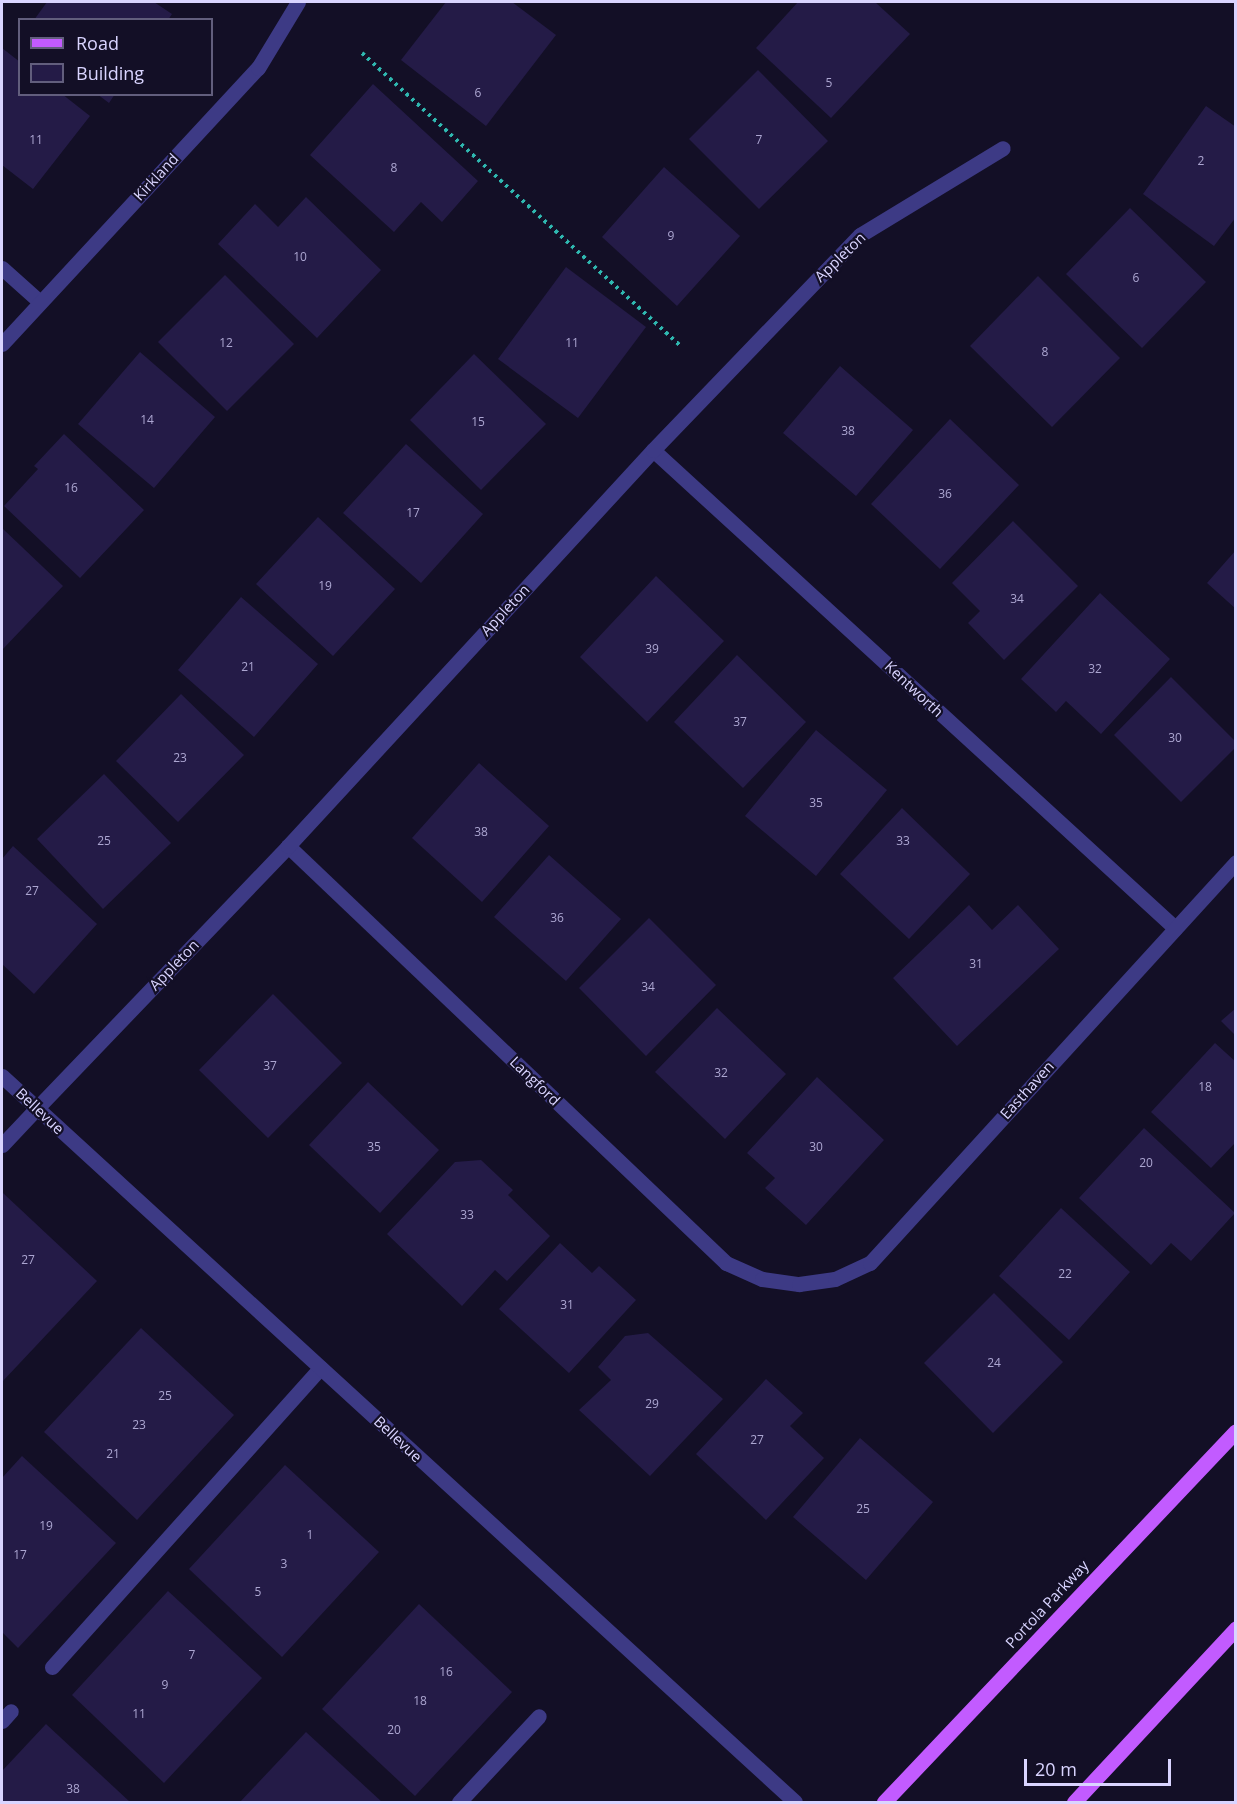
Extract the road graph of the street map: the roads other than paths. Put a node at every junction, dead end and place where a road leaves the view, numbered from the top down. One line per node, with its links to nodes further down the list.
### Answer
1 (298, 2): 4 (street, Kirkland)
2 (1004, 148): 6 (street, Appleton)
3 (2, 268): 4 (street)
4 (40, 302): 5 (street, Kirkland)
5 (2, 344)
6 (653, 450): 7 (street, Appleton); 9 (street, Kentworth)
7 (288, 846): 11 (street, Appleton); 13 (street, Langford)
8 (1236, 861): 9 (street, Easthaven)
9 (1175, 928): 13 (street, Easthaven)
10 (2, 1076): 11 (street, Bellevue)
11 (37, 1108): 12 (street, Appleton); 14 (street, Bellevue)
12 (2, 1145)
13 (799, 1284)
14 (320, 1368): 17 (street); 20 (street, Bellevue)
15 (1236, 1431): 21 (main road, Portola Parkway)
16 (1236, 1628): 22 (main road)
17 (52, 1667)
18 (539, 1716): 19 (street)
19 (459, 1803)
20 (795, 1803)
21 (884, 1803)
22 (1074, 1803)

